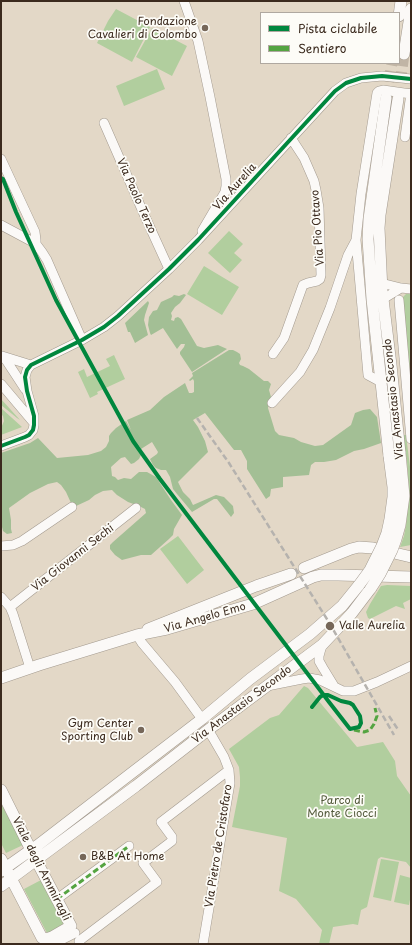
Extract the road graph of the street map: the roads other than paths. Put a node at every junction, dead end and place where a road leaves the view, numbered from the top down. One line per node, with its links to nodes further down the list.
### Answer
1 (184, 1): 15 (street)
2 (401, 1): 4 (main road)
3 (411, 9): 5 (main road)
4 (400, 12)
5 (404, 54)
6 (411, 79): 12 (street, Via Aurelia)
7 (411, 94): 11 (street); 16 (street)
8 (386, 98): 24 (main road, Via Anastasio Secondo)
9 (398, 100): 19 (main road, Via Anastasio Secondo)
10 (104, 123): 18 (street, Via Paolo Terzo)
11 (405, 137)
12 (291, 138): 15 (street, Via Aurelia); 26 (street, Via Pio Ottavo)
13 (1, 159): 17 (street)
14 (1, 225): 17 (street)
15 (198, 240): 18 (street, Via Aurelia)
16 (356, 240): 24 (street); 31 (street)
17 (36, 244): 25 (street)
18 (169, 269): 25 (street, Via Aurelia)
19 (381, 283): 20 (street); 22 (main road, Via Anastasio Secondo)
20 (401, 288): 21 (street); 22 (street)
21 (411, 289)
22 (383, 299): 35 (main road, Via Anastasio Secondo)
23 (399, 300): 33 (street)
24 (369, 322): 35 (main road, Via Anastasio Secondo)
25 (82, 340): 28 (street, Via Aurelia)
26 (273, 354)
27 (1, 355): 28 (street); 30 (street)
28 (28, 369): 30 (street)
29 (1, 384): 32 (street)
30 (27, 392): 32 (street)
31 (272, 403)
32 (34, 423): 34 (street)
33 (411, 434)
34 (1, 446)
35 (394, 455): 44 (main road, Via Anastasio Secondo, bridge); 50 (main road, Via Anastasio Secondo, bridge)
36 (72, 507): 38 (street)
37 (136, 508): 42 (street, Via Giovanni Sechi)
38 (1, 546)
39 (411, 557): 43 (main road, Via Angelo Emo)
40 (411, 577): 43 (main road, Via Angelo Emo)
41 (1, 597): 42 (street)
42 (10, 607): 46 (street)
43 (137, 635): 46 (main road, Via Angelo Emo); 50 (street)
44 (322, 645): 48 (main road, Via Anastasio Secondo); 49 (street)
45 (411, 666): 49 (street)
46 (30, 668): 47 (main road, Via Angelo Emo)
47 (1, 678)
48 (266, 686): 49 (street); 51 (main road, Via Anastasio Secondo)
49 (334, 686)
50 (202, 719): 55 (main road, Via Anastasio Secondo)
51 (208, 730): 52 (street, Via Pietro de Cristofaro); 56 (main road, Via Anastasio Secondo)
52 (229, 770): 61 (street); 64 (street, Via Pietro de Cristofaro)
53 (2, 795): 55 (main road, Viale degli Ammiragli)
54 (129, 846): 60 (street)
55 (31, 849): 56 (main road, Viale degli Ammiragli); 57 (main road, Via Anastasio Secondo)
56 (36, 860): 58 (main road, Via Anastasio Secondo); 60 (main road, Viale degli Ammiragli)
57 (2, 866): 58 (main road, Viale degli Ammiragli)
58 (11, 878): 59 (main road, Via Anastasio Secondo); 62 (main road, Viale degli Ammiragli)
59 (1, 886)
60 (57, 899): 61 (main road, Viale degli Ammiragli)
61 (76, 936): 62 (main road, Viale degli Ammiragli); 63 (street, Viale degli Ammiragli)
62 (43, 941)
63 (53, 944)
64 (203, 944)

